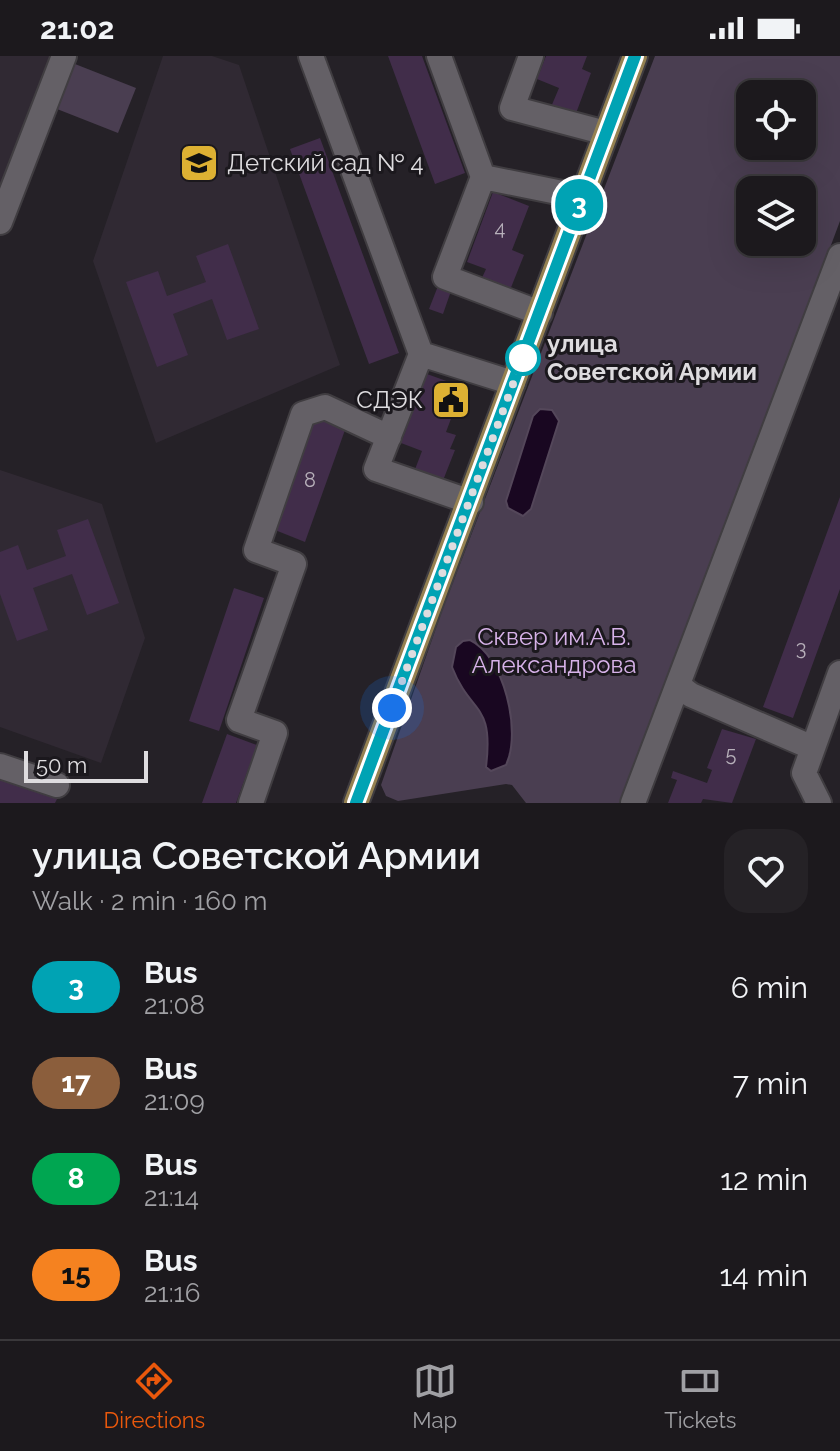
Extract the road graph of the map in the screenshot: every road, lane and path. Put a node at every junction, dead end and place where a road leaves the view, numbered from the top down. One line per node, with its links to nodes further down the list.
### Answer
1 (64, 56): 9 (street)
2 (311, 56): 12 (street)
3 (439, 56): 7 (street)
4 (531, 56): 6 (street)
5 (635, 56): 6 (main road)
6 (606, 133): 8 (main road)
7 (483, 177): 8 (street); 11 (street)
8 (582, 197): 11 (main road)
9 (0, 222)
10 (840, 256): 17 (street)
11 (540, 313): 13 (main road)
12 (421, 354): 13 (street); 14 (street)
13 (513, 383): 15 (main road)
14 (389, 437): 15 (street); 23 (street)
15 (471, 502): 21 (main road)
16 (839, 677): 18 (street)
17 (679, 686): 18 (street); 24 (street)
18 (813, 748): 22 (street)
19 (0, 766): 20 (street)
20 (57, 785)
21 (362, 801)
22 (815, 801)
23 (251, 803)
24 (633, 803)

